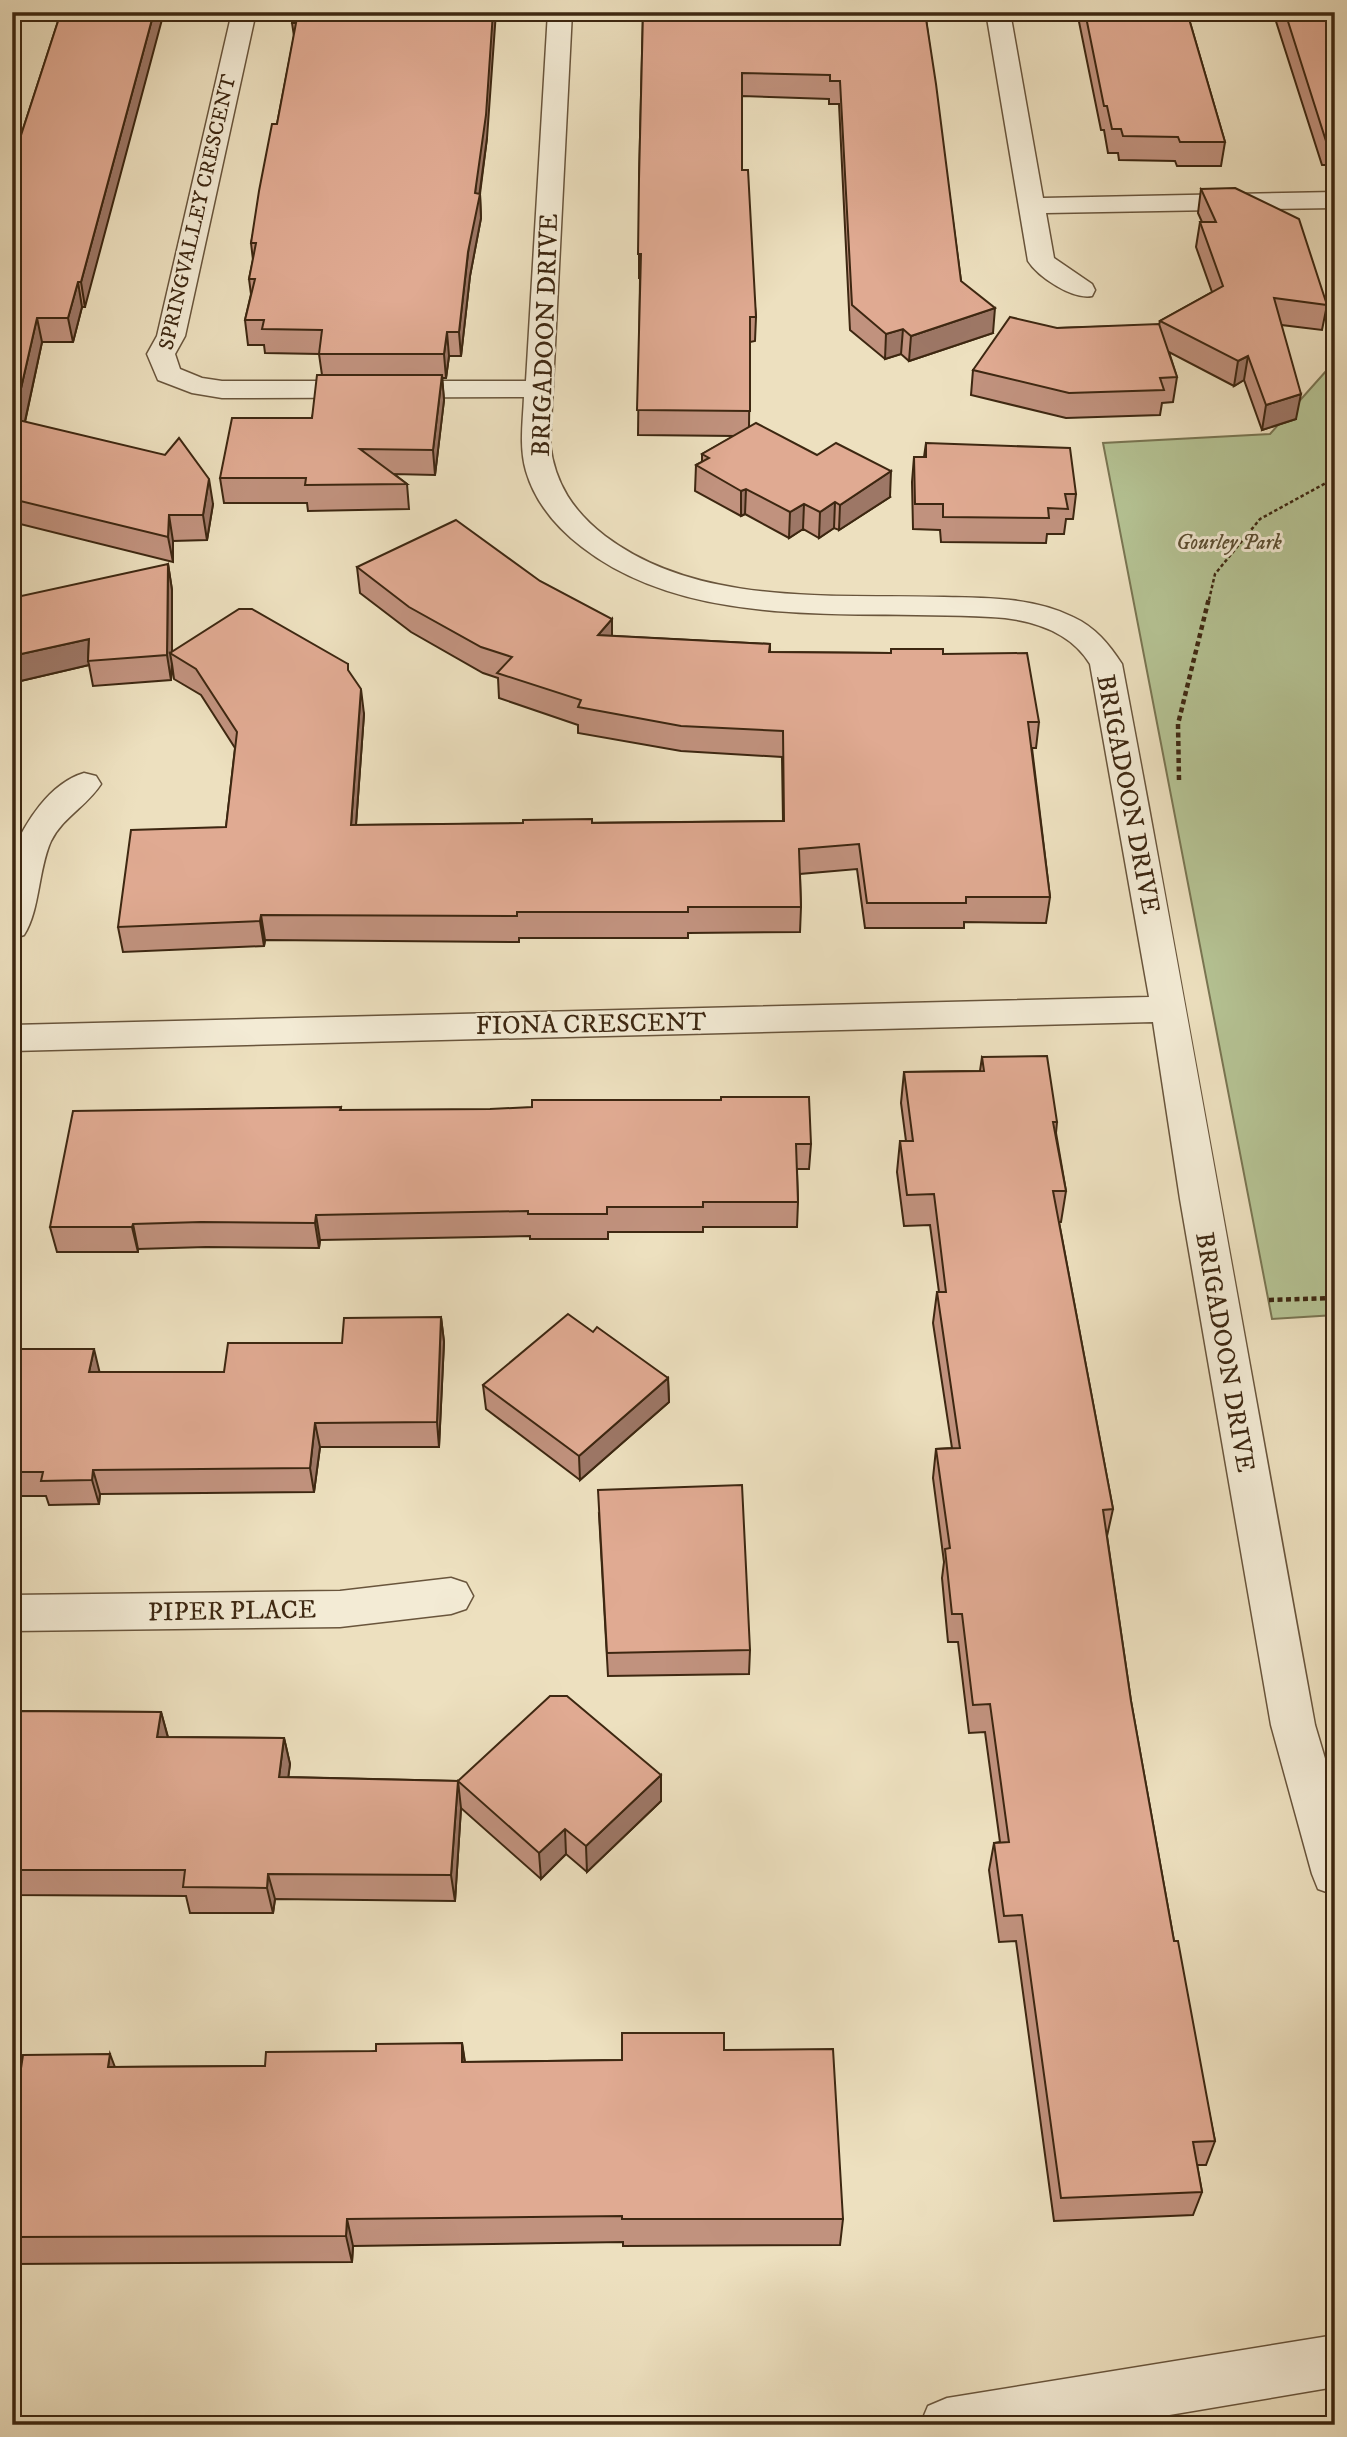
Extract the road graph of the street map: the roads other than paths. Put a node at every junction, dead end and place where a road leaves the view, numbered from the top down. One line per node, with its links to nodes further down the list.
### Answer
1 (244, 12): 7 (street, SPRINGVALLEY CRESCENT)
2 (560, 12): 7 (street, BRIGADOON DRIVE)
3 (998, 12): 5 (street)
4 (1335, 200): 5 (street)
5 (1032, 206): 6 (street)
6 (1083, 290)
7 (539, 389): 10 (street, BRIGADOON DRIVE)
8 (84, 784): 9 (street)
9 (12, 927)
10 (1169, 1009): 11 (street, FIONA CRESCENT); 14 (street, BRIGADOON DRIVE)
11 (12, 1038)
12 (451, 1595): 13 (street, PIPER PLACE)
13 (12, 1614)
14 (1335, 1874)
15 (1335, 2361): 16 (street)
16 (947, 2425)

